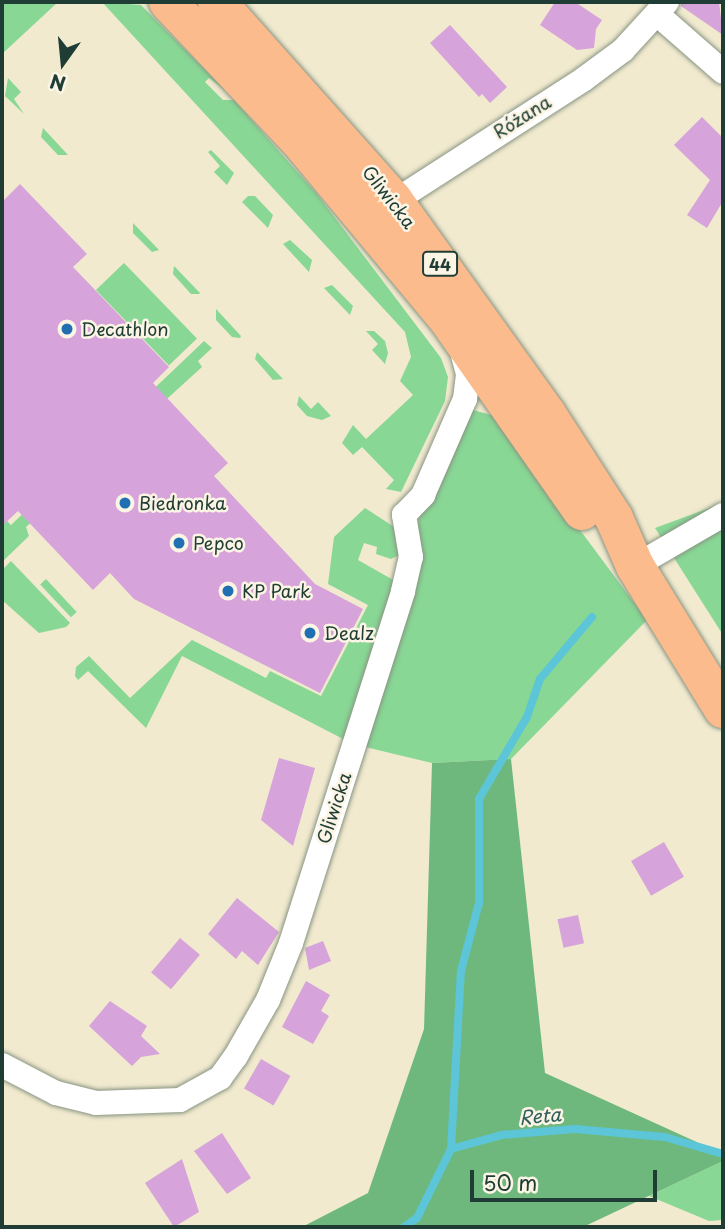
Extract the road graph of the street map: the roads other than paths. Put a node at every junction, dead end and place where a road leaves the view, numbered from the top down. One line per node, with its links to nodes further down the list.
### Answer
1 (167, 2): 5 (main road, Gliwicka / 44)
2 (217, 2): 5 (main road, Gliwicka / 44)
3 (663, 8): 4 (street); 5 (street, Różana)
4 (723, 72)
5 (381, 211): 6 (main road, Gliwicka / 44); 8 (main road, Gliwicka / 44)
6 (449, 321): 8 (main road, Gliwicka / 44); 10 (street, Gliwicka)
7 (723, 515): 8 (street)
8 (631, 559): 9 (main road, Gliwicka / 44)
9 (723, 709)
10 (4, 1069)

